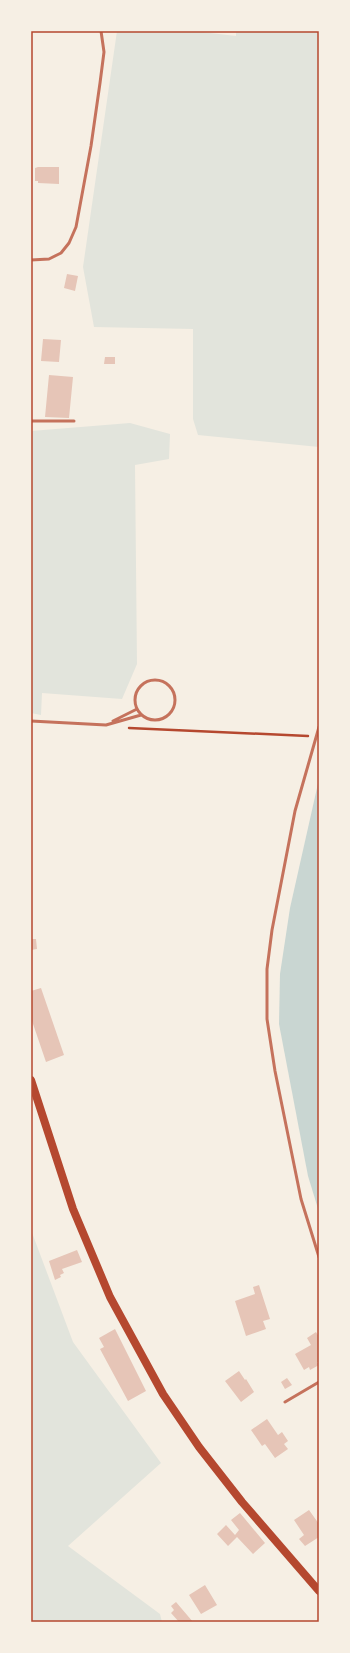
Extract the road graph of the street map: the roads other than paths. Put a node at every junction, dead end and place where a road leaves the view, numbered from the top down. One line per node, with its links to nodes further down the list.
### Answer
1 (101, 31): 2 (lane)
2 (31, 260)
3 (31, 421): 4 (lane)
4 (74, 421)
5 (137, 709): 6 (lane); 6 (lane); 8 (lane)
6 (141, 715): 8 (lane)
7 (31, 721): 8 (lane)
8 (106, 725)
9 (319, 727): 11 (lane)
10 (31, 1080): 14 (main road)
11 (319, 1257)
12 (319, 1382): 13 (lane)
13 (285, 1402)
14 (319, 1591)

